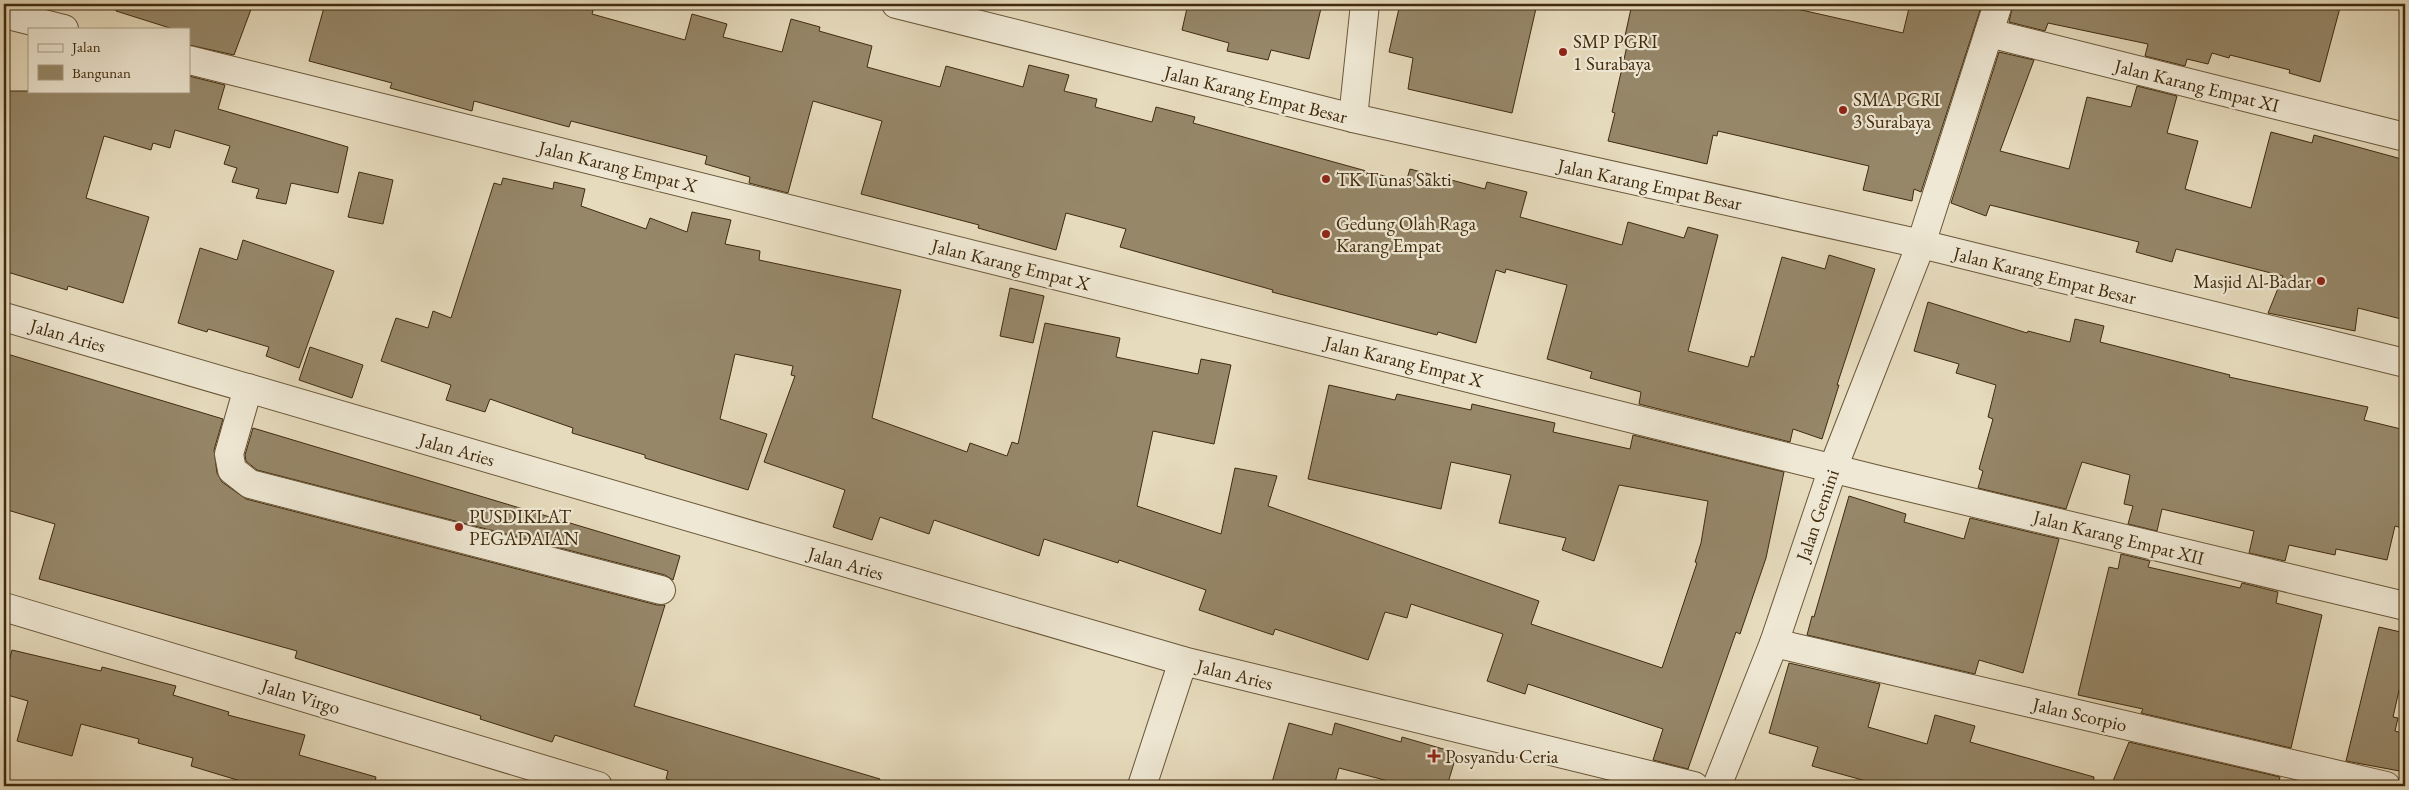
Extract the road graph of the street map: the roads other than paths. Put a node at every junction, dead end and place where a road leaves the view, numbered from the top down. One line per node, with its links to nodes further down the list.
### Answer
1 (896, 4): 8 (street, Jalan Karang Empat Besar)
2 (1366, 4): 8 (street)
3 (1998, 4): 6 (street)
4 (4, 14): 5 (street)
5 (60, 28)
6 (1989, 33): 9 (street, Jalan Karang Empat XI); 10 (street)
7 (190, 60): 14 (street, Jalan Karang Empat X)
8 (1353, 118): 10 (street, Jalan Karang Empat Besar)
9 (2405, 137)
10 (1921, 244): 12 (street, Jalan Karang Empat Besar); 14 (street, Jalan Gemini)
11 (4, 317): 13 (street, Jalan Aries)
12 (2405, 363)
13 (248, 388): 15 (street); 19 (street, Jalan Aries)
14 (1833, 468): 16 (street, Jalan Karang Empat XII); 18 (street, Jalan Gemini)
15 (661, 590)
16 (2405, 606)
17 (4, 607): 20 (street, Jalan Virgo)
18 (1774, 643): 23 (street, Jalan Gemini); 24 (street, Jalan Scorpio)
19 (1183, 661): 21 (street); 22 (street, Jalan Aries)
20 (598, 786)
21 (1142, 786)
22 (1694, 786)
23 (1716, 786)
24 (2386, 786)

